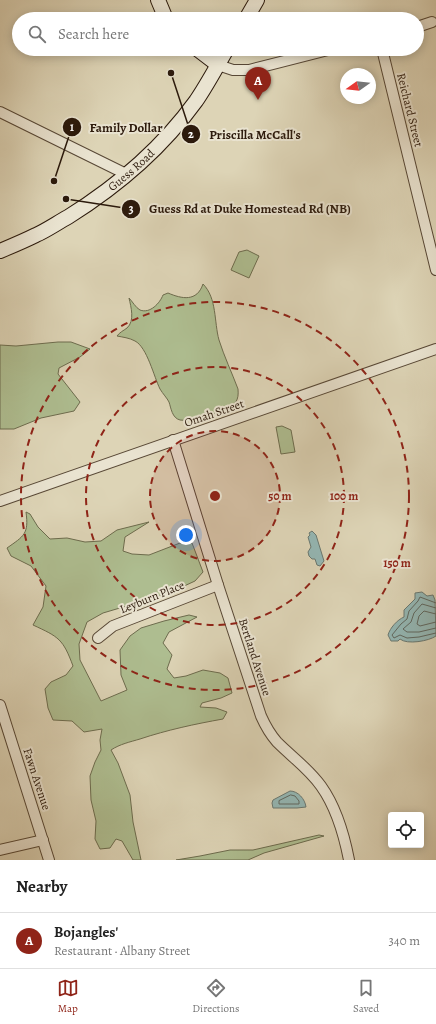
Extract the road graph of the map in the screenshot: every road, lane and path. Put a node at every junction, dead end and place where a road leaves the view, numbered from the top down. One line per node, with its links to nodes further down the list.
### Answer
1 (158, 0): 3 (main road)
2 (257, 0): 4 (main road)
3 (163, 12)
4 (250, 12)
5 (432, 22): 6 (street)
6 (424, 25)
7 (206, 56): 11 (main road)
8 (223, 56): 11 (main road, Guess Road)
9 (304, 56): 11 (street)
10 (384, 56): 15 (street, Reichard Street)
11 (218, 65): 13 (main road, Guess Road)
12 (0, 112): 13 (street)
13 (126, 174): 14 (main road, Guess Road)
14 (0, 251)
15 (436, 270)
16 (436, 349): 17 (street, Omah Street)
17 (173, 440): 18 (street, Omah Street); 19 (street, Bertland Avenue)
18 (0, 501)
19 (218, 584): 20 (street, Leyburn Place); 25 (street, Bertland Avenue)
20 (98, 638)
21 (0, 705): 22 (street, Fawn Avenue)
22 (43, 840): 23 (street); 24 (street, Fawn Avenue)
23 (0, 850)
24 (49, 860)
25 (349, 860)

